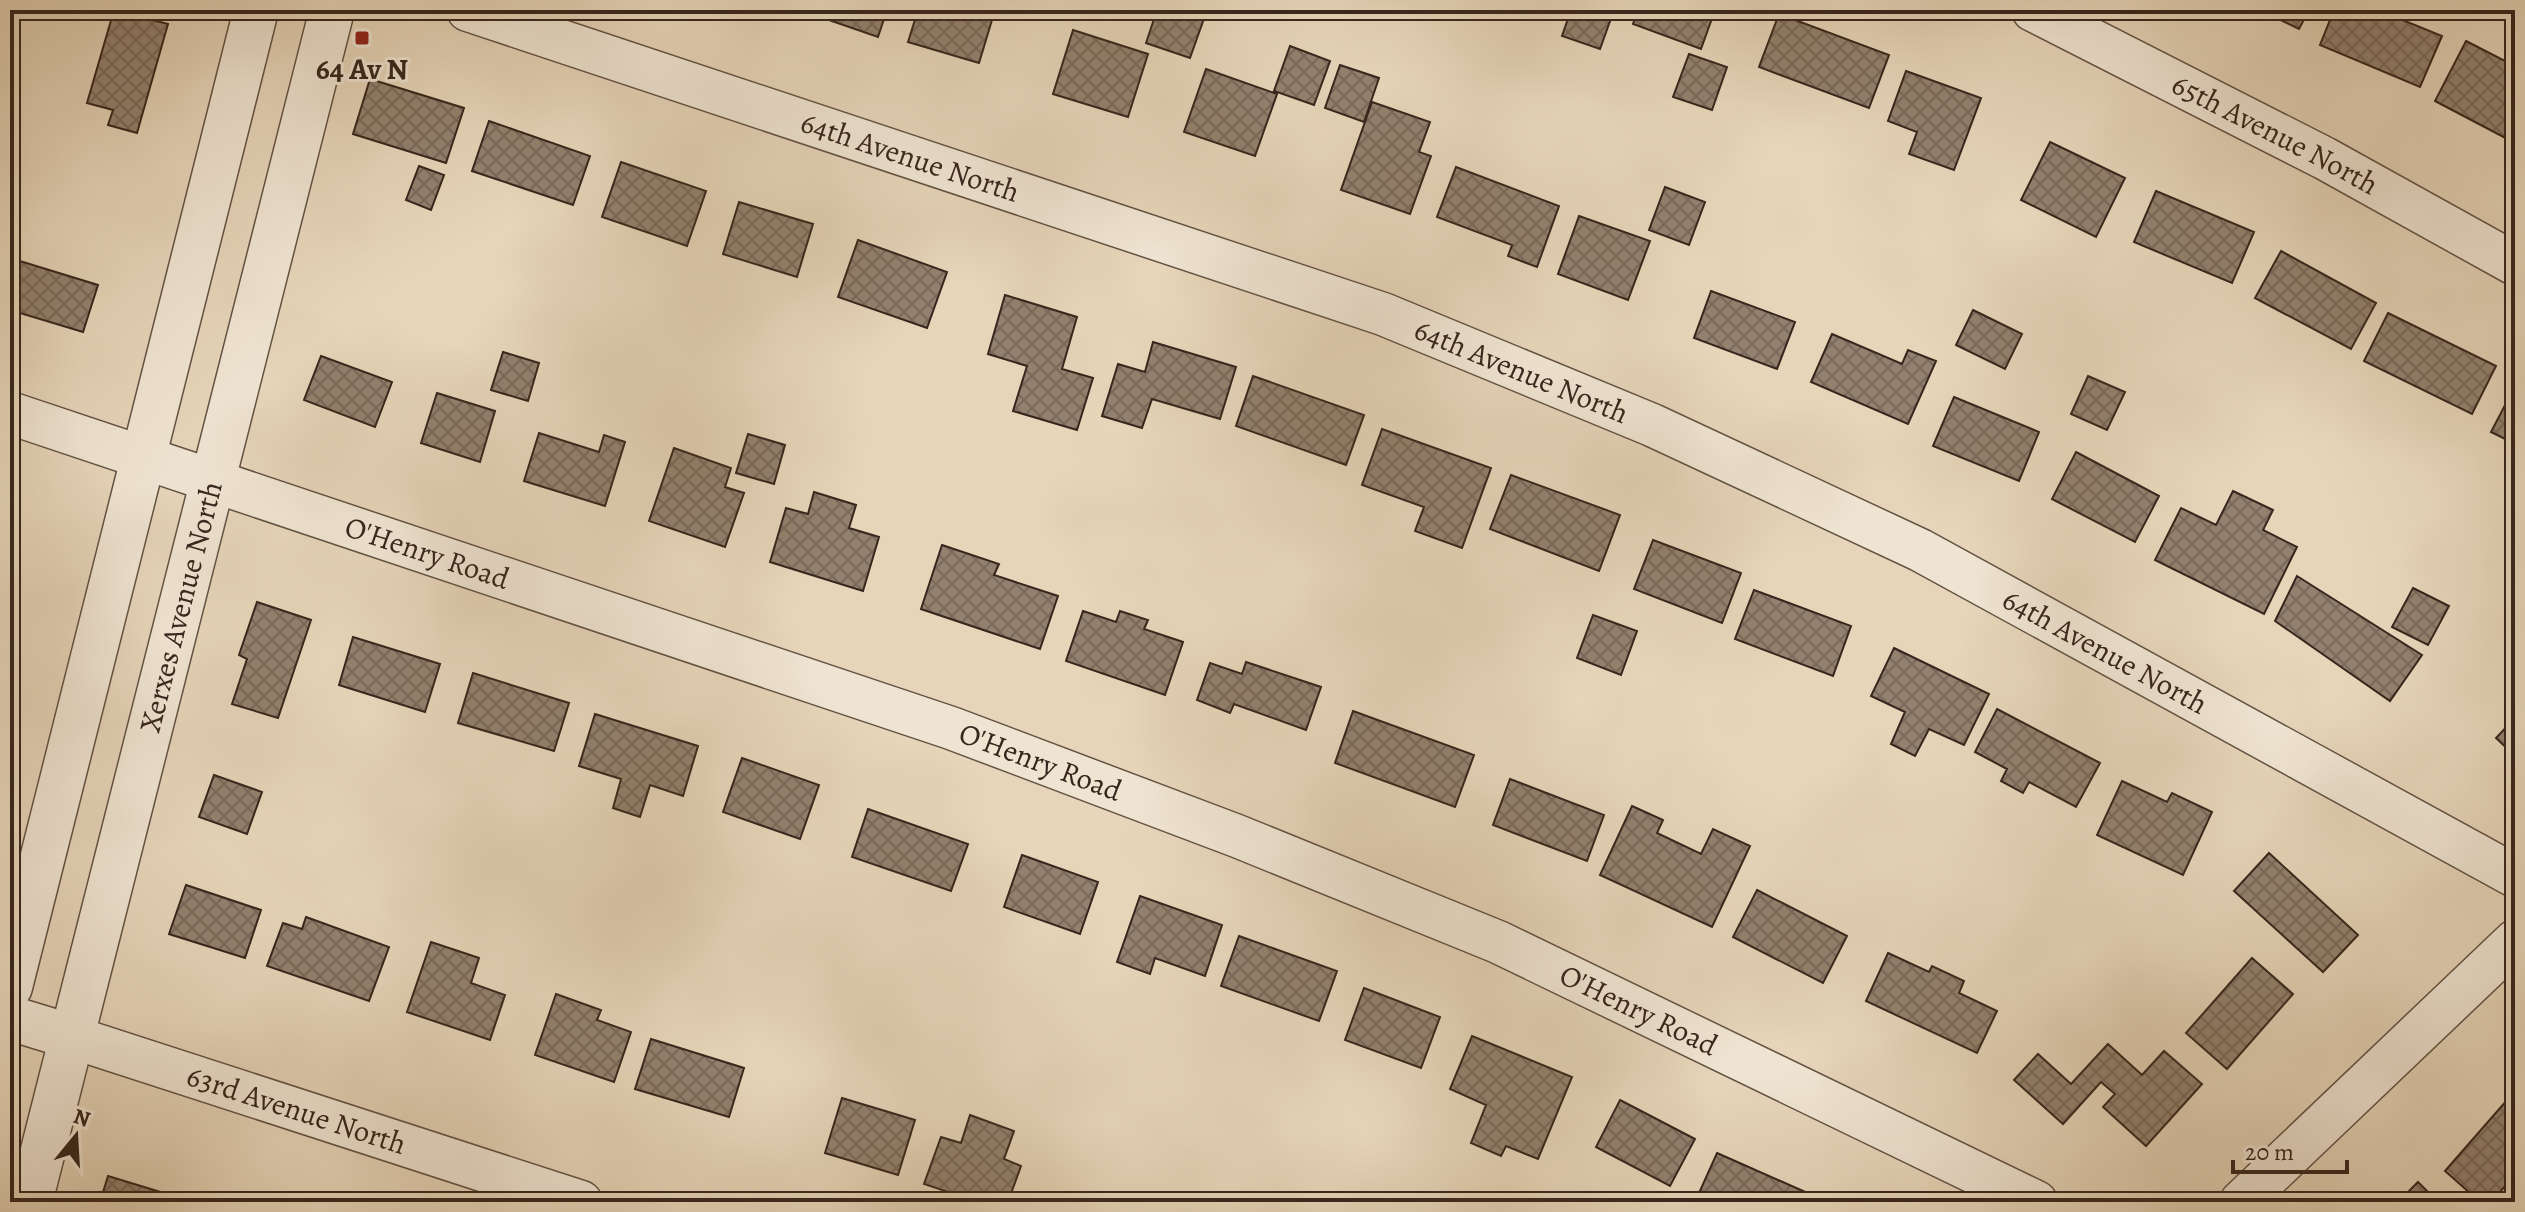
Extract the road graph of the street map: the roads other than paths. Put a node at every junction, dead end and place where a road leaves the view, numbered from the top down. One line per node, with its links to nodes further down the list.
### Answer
1 (256, 10): 7 (street)
2 (332, 10): 8 (street, Xerxes Avenue North)
3 (468, 10): 9 (street, 64th Avenue North)
4 (2033, 10): 5 (street, 65th Avenue North)
5 (2515, 264)
6 (10, 413): 7 (street, O'Henry Road)
7 (144, 456): 8 (street, O'Henry Road); 11 (street)
8 (214, 481): 13 (street, Xerxes Avenue North); 16 (street, O'Henry Road)
9 (2515, 876)
10 (2515, 941): 17 (street)
11 (10, 987)
12 (10, 1018): 13 (street, 63rd Avenue North)
13 (72, 1037): 14 (street, Xerxes Avenue North); 15 (street, 63rd Avenue North)
14 (30, 1202)
15 (581, 1202)
16 (2036, 1202)
17 (2241, 1202)

